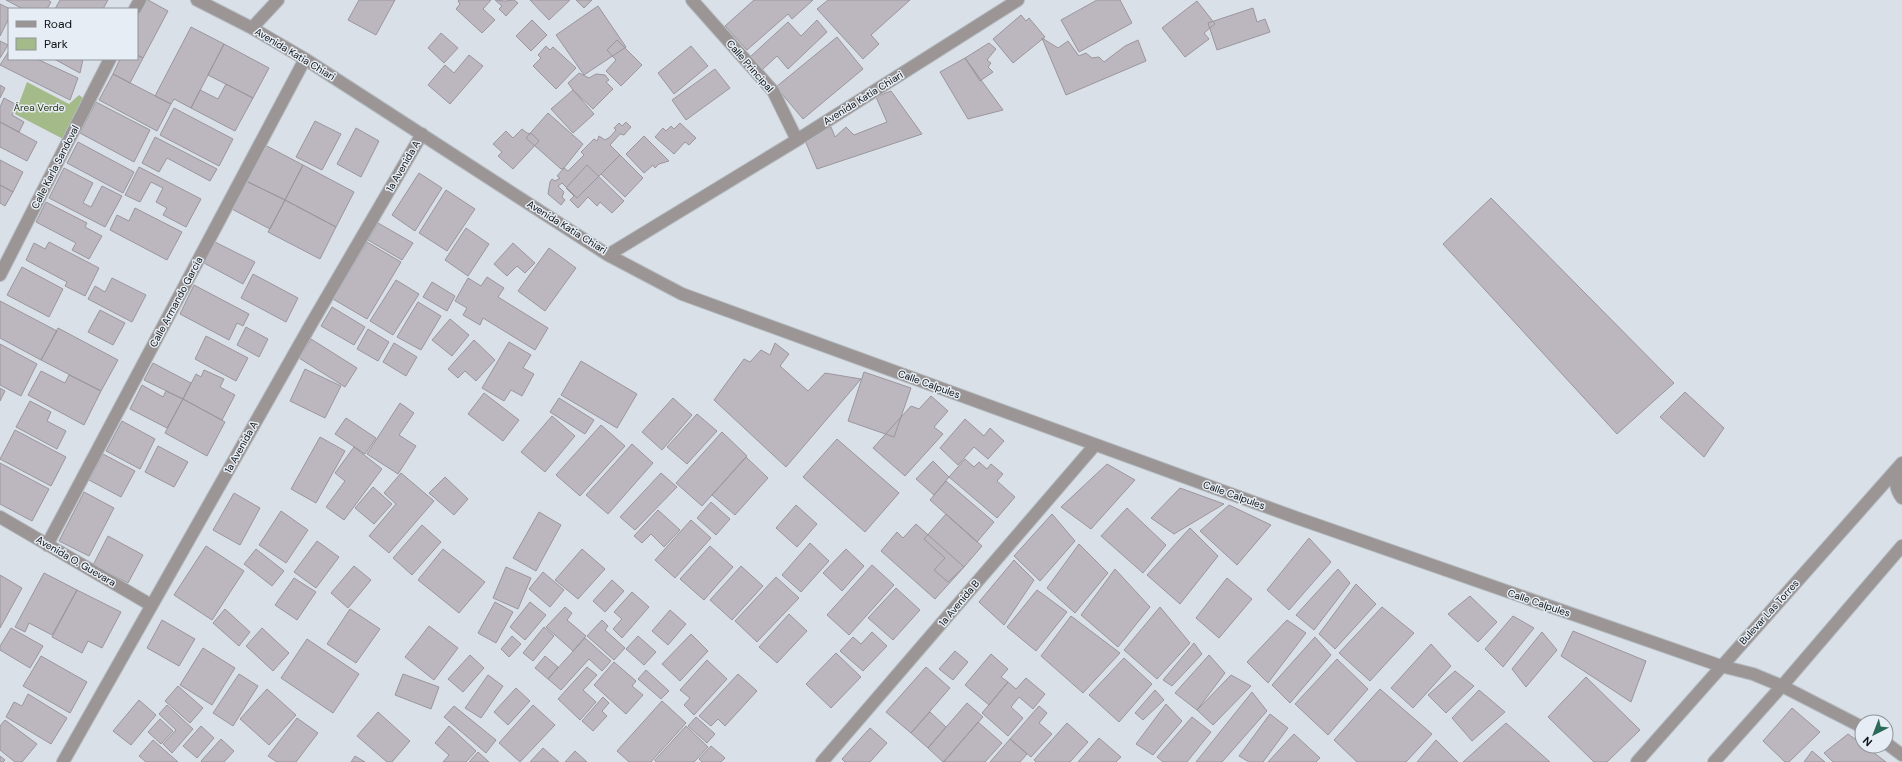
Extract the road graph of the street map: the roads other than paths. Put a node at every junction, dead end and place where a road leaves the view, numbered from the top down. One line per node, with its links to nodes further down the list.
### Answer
1 (197, 0): 5 (street, Avenida Katia Chiari)
2 (278, 0): 5 (street)
3 (692, 0): 9 (street, Calle Principal)
4 (1018, 0): 9 (street, Avenida Katia Chiari)
5 (252, 28): 6 (street, Avenida Katia Chiari)
6 (305, 59): 8 (street, Avenida Katia Chiari); 16 (street, Calle Armando García)
7 (109, 60): 11 (street, Calle Karla Sandoval)
8 (422, 134): 10 (street, Avenida Katia Chiari); 18 (street, 1a Avenida A)
9 (797, 140): 10 (street, Avenida Katia Chiari)
10 (608, 255): 12 (street, Calle Calpules)
11 (0, 275)
12 (1095, 445): 19 (street, Calle Calpules); 23 (street, 1a Avenida B)
13 (1900, 466): 14 (street); 19 (street, Bulevar Las Torres)
14 (1902, 498)
15 (0, 517): 16 (street, Avenida O. Guevara)
16 (48, 545): 18 (street, Avenida O. Guevara)
17 (1902, 546): 20 (street)
18 (152, 605): 22 (street, 1a Avenida A)
19 (1720, 666): 20 (street, Calle Calpules); 24 (street, Bulevar Las Torres)
20 (1782, 686): 21 (street, Calle Calpules); 25 (street)
21 (1854, 723)
22 (63, 762)
23 (822, 762)
24 (1636, 762)
25 (1714, 762)

